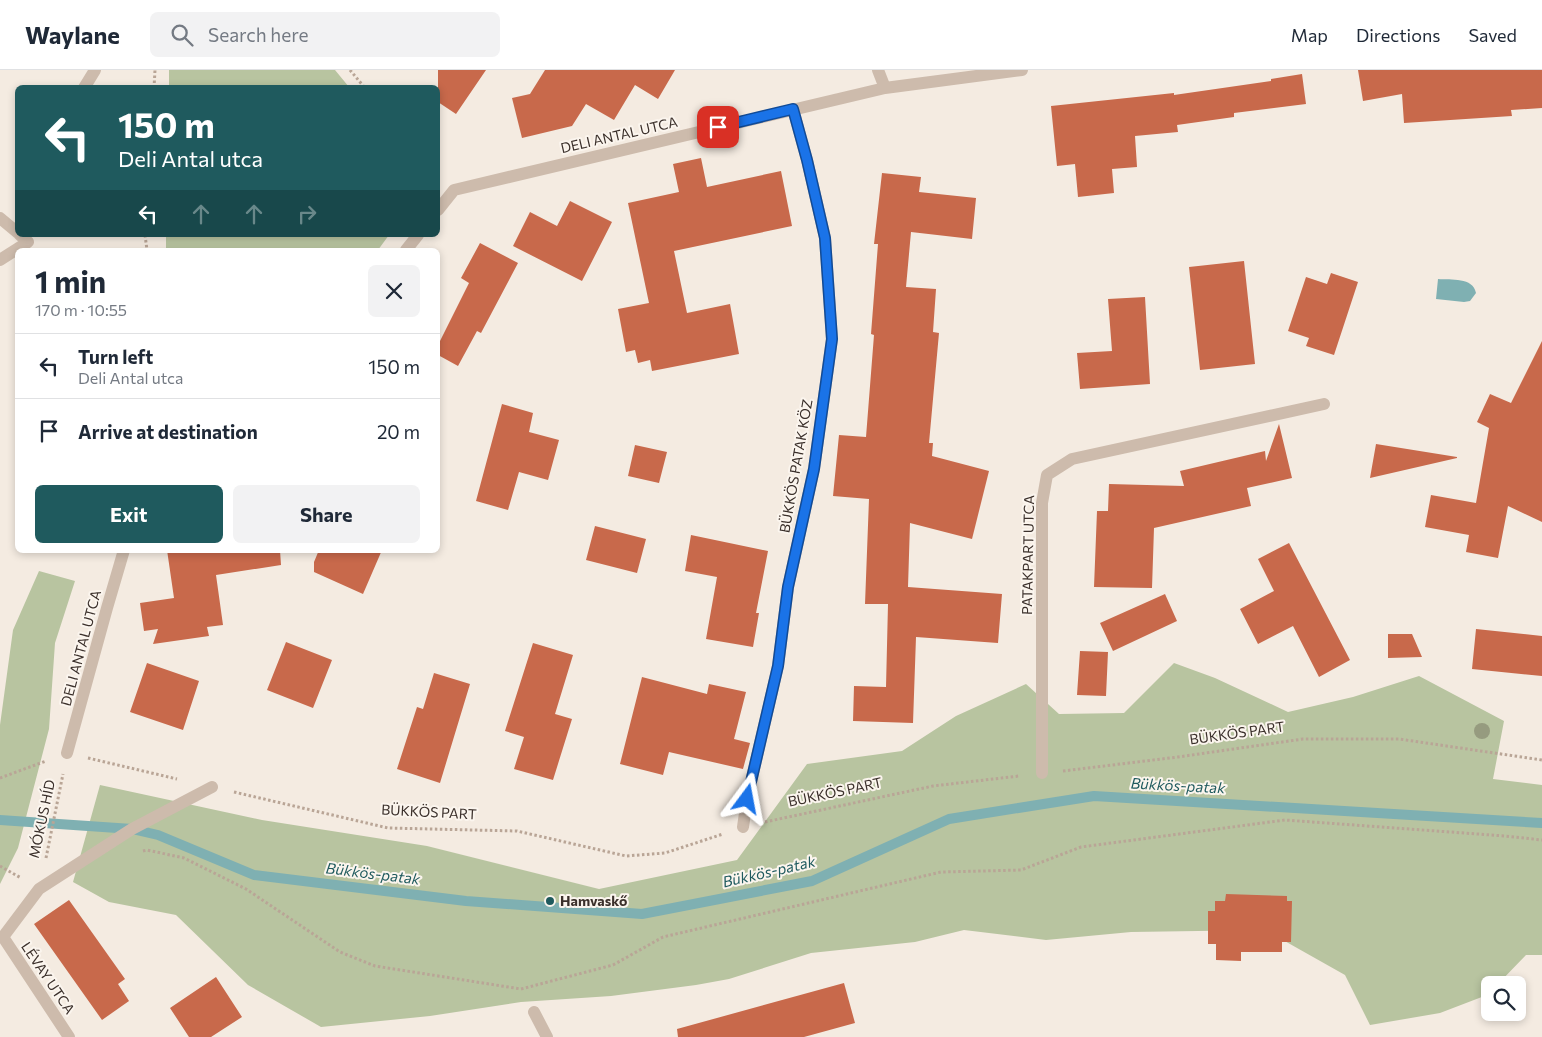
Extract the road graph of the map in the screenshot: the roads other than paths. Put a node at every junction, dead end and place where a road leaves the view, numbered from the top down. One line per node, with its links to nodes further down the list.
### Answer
1 (95, 70): 4 (street)
2 (878, 70): 5 (street)
3 (1022, 70): 5 (street, DELI ANTAL UTCA)
4 (86, 85)
5 (885, 88): 6 (street, DELI ANTAL UTCA)
6 (793, 109): 7 (street, DELI ANTAL UTCA); 19 (street, BÜKKÖS PATAK KÖZ)
7 (440, 208)
8 (0, 218): 9 (street)
9 (15, 231)
10 (22, 237): 13 (street)
11 (416, 237): 12 (street)
12 (408, 248)
13 (0, 260)
14 (1324, 404): 17 (street, PATAKPART UTCA)
15 (123, 553): 16 (street, DELI ANTAL UTCA)
16 (67, 754)
17 (1042, 773)
18 (212, 787): 20 (street, LÉVAY UTCA)
19 (743, 827)
20 (1, 937): 22 (street, LÉVAY UTCA)
21 (534, 1012): 23 (street)
22 (69, 1037)
23 (547, 1037)

